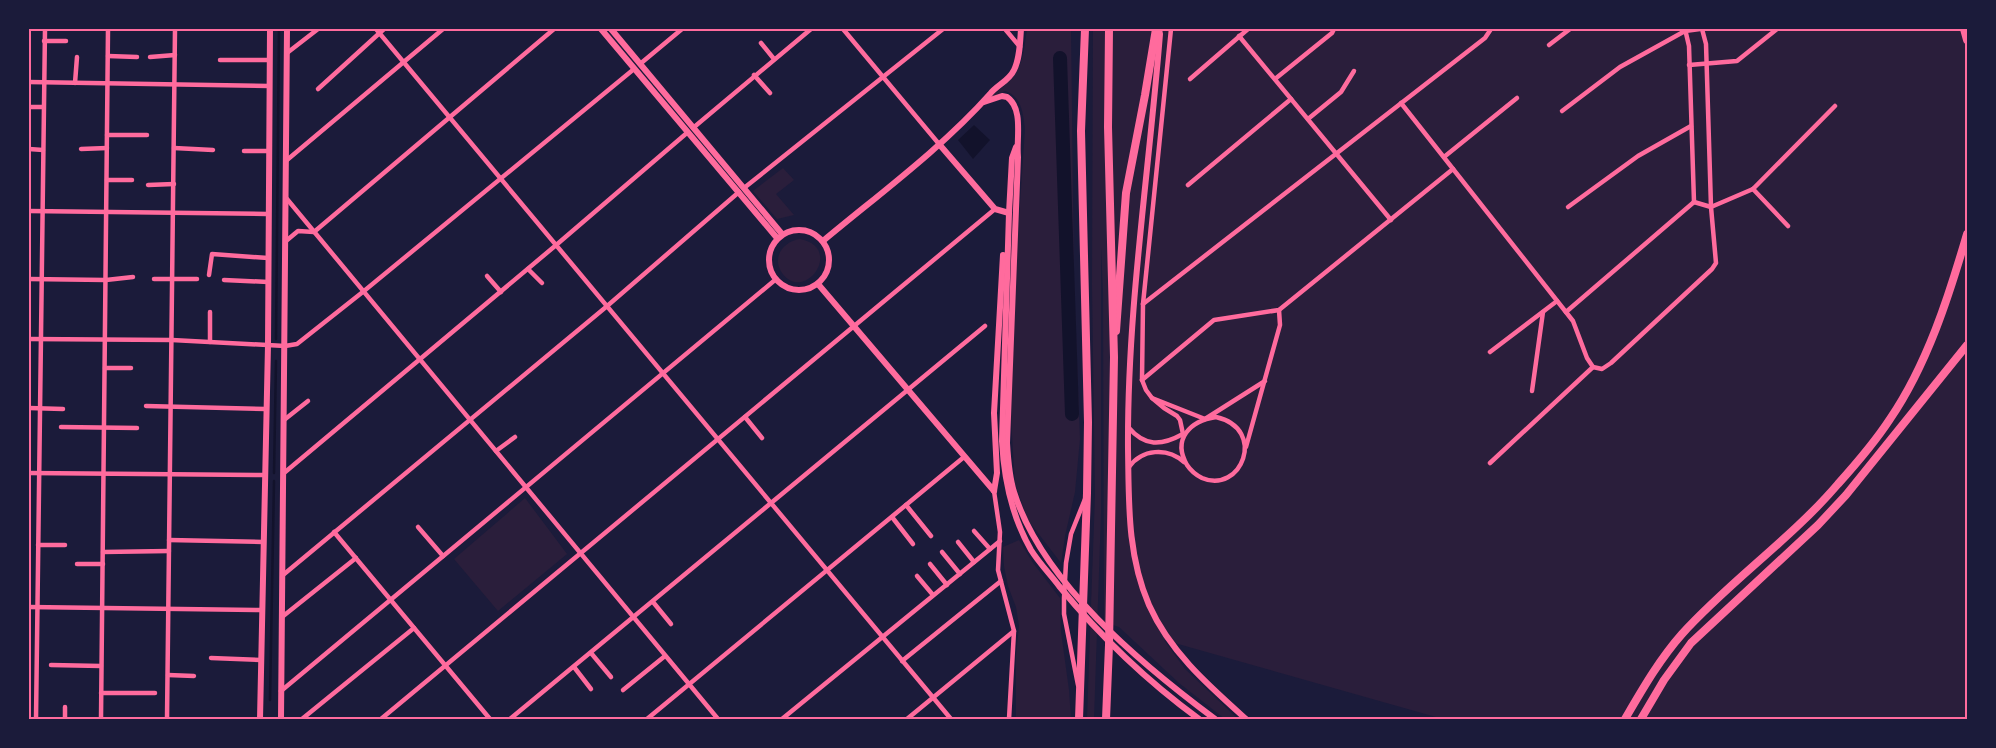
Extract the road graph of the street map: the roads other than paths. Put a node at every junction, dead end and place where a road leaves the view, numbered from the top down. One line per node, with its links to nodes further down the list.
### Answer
1 (45, 29): 34 (street)
2 (108, 29): 43 (street)
3 (175, 29): 41 (street)
4 (270, 29): 48 (main road)
5 (287, 29): 40 (main road)
6 (318, 29): 40 (street)
7 (384, 29): 31 (street)
8 (443, 29): 49 (street)
9 (554, 29): 75 (street)
10 (601, 29): 53 (main road)
11 (611, 29): 50 (main road)
12 (682, 29): 50 (street)
13 (811, 29): 46 (street)
14 (843, 29): 56 (street)
15 (943, 29): 56 (street)
16 (1005, 29): 38 (street)
17 (1021, 29): 38 (main road)
18 (1081, 29): 39 (highway)
19 (1085, 29): 39 (highway)
20 (1109, 29): 158 (highway)
21 (1158, 29): 158 (highway); 182 (main road)
22 (1171, 29): 141 (street)
23 (1248, 29): 32 (street)
24 (1334, 29): 58 (street)
25 (1490, 29): 70 (street)
26 (1570, 29): 37 (street)
27 (1701, 29): 30 (street); 51 (street)
28 (1777, 29): 51 (street)
29 (1964, 29): 33 (highway)
30 (1685, 30): 52 (street); 74 (street)
31 (377, 31): 49 (street); 65 (street)
32 (1239, 36): 57 (street); 58 (street)
33 (1967, 40)
34 (44, 41): 35 (street); 60 (street)
35 (66, 41)
36 (761, 43): 46 (street)
37 (1549, 45)
38 (1020, 47): 69 (main road)
39 (1083, 52): 202 (highway)
40 (287, 53): 93 (main road)
41 (175, 55): 45 (street); 63 (street)
42 (77, 56): 61 (street)
43 (108, 56): 44 (street); 62 (street)
44 (137, 57)
45 (150, 57)
46 (774, 59): 55 (street)
47 (220, 60): 48 (street)
48 (269, 60): 64 (main road)
49 (403, 63): 75 (street); 93 (street)
50 (640, 64): 53 (main road); 78 (main road)
51 (1706, 64): 52 (street); 106 (street)
52 (1689, 65): 77 (street)
53 (634, 68): 78 (main road); 95 (street)
54 (1354, 71): 76 (street)
55 (754, 75): 66 (street); 78 (street)
56 (884, 78): 81 (street); 101 (street)
57 (1190, 79)
58 (1275, 79): 68 (street)
59 (29, 82): 60 (street)
60 (44, 82): 61 (street); 73 (street)
61 (75, 83): 62 (street)
62 (108, 83): 63 (street); 79 (street)
63 (175, 85): 64 (street); 84 (street)
64 (269, 86): 90 (main road)
65 (318, 89)
66 (770, 93)
67 (1517, 98): 92 (street)
68 (1291, 99): 76 (street); 100 (street)
69 (984, 102): 81 (main road); 82 (main road)
70 (1401, 103): 91 (street); 92 (street)
71 (29, 106): 73 (street)
72 (1835, 106): 102 (street)
73 (43, 107): 87 (street)
74 (1562, 110)
75 (450, 117): 95 (street); 116 (street)
76 (1308, 119): 91 (street)
77 (1692, 126): 104 (street); 105 (street)
78 (690, 130): 101 (main road); 121 (street)
79 (107, 135): 80 (street); 83 (street)
80 (146, 135)
81 (939, 144): 107 (main road); 120 (main road)
82 (1017, 144): 111 (main road); 290 (main road)
83 (107, 148): 86 (street); 96 (street)
84 (174, 148): 88 (street); 99 (street)
85 (29, 149): 87 (street)
86 (80, 149)
87 (43, 150): 109 (street)
88 (213, 150)
89 (244, 151): 90 (street)
90 (268, 151): 113 (main road)
91 (1336, 154): 114 (street); 141 (street)
92 (1444, 157): 94 (street)
93 (287, 160): 103 (main road)
94 (1453, 169): 114 (street); 140 (street)
95 (500, 179): 121 (street); 138 (street)
96 (107, 180): 97 (street); 110 (street)
97 (132, 180)
98 (148, 184): 99 (street)
99 (174, 184): 112 (street)
100 (1188, 185)
101 (741, 190): 118 (main road); 142 (street)
102 (1753, 190): 106 (street); 115 (street)
103 (286, 198): 116 (street); 119 (main road)
104 (1694, 202): 106 (street); 146 (street)
105 (1568, 207)
106 (1711, 207): 160 (street)
107 (995, 209): 111 (main road); 148 (street)
108 (29, 211): 109 (street)
109 (42, 211): 110 (street); 128 (street)
110 (106, 212): 112 (street); 132 (street)
111 (1008, 212): 201 (main road); 289 (main road)
112 (173, 213): 113 (street); 130 (street)
113 (267, 214): 122 (main road)
114 (1391, 220): 143 (street)
115 (1788, 226)
116 (314, 232): 119 (street); 138 (street)
117 (1967, 234): 292 (highway)
118 (779, 236): 120 (main road); 134 (main road)
119 (286, 241): 156 (main road)
120 (823, 241): 137 (main road)
121 (555, 246): 123 (street); 142 (street)
122 (268, 258): 124 (street); 135 (main road)
123 (528, 269): 136 (street); 139 (street)
124 (209, 275)
125 (487, 276): 139 (street)
126 (133, 277): 132 (street)
127 (29, 279): 128 (street)
128 (41, 279): 132 (street); 150 (street)
129 (154, 279): 130 (street)
130 (173, 279): 131 (street); 152 (street)
131 (197, 279)
132 (106, 280): 151 (street)
133 (224, 280): 135 (street)
134 (775, 280): 137 (main road); 163 (street)
135 (268, 282): 155 (main road)
136 (542, 284)
137 (818, 284): 148 (main road)
138 (364, 291): 156 (street); 159 (street)
139 (501, 292): 159 (street)
140 (1557, 301): 145 (street); 146 (street)
141 (1143, 304): 164 (street)
142 (606, 307): 163 (street); 179 (street)
143 (1279, 310): 164 (street); 165 (street)
144 (210, 312): 153 (street)
145 (1543, 312): 157 (street); 167 (street)
146 (1566, 312): 160 (street)
147 (985, 326): 166 (street)
148 (854, 327): 166 (main road); 176 (street)
149 (29, 339): 150 (street)
150 (41, 340): 151 (street); 173 (street)
151 (106, 340): 152 (street); 161 (street)
152 (172, 340): 153 (street); 171 (street)
153 (210, 342): 155 (street)
154 (1967, 344): 293 (highway)
155 (268, 345): 156 (street); 175 (main road)
156 (284, 346): 178 (main road)
157 (1490, 352)
158 (1114, 358): 288 (highway)
159 (420, 360): 179 (street); 195 (street)
160 (1593, 367): 191 (street)
161 (105, 368): 162 (street); 181 (street)
162 (131, 368)
163 (662, 374): 187 (street); 200 (street)
164 (1142, 380): 168 (street)
165 (1265, 381): 177 (street); 188 (street)
166 (908, 391): 190 (main road); 203 (street)
167 (1532, 391)
168 (1152, 398): 177 (street); 184 (street)
169 (308, 401): 178 (street)
170 (146, 406): 171 (street)
171 (171, 406): 175 (street); 198 (street)
172 (29, 408): 173 (street)
173 (39, 408): 174 (street); 196 (street)
174 (63, 409)
175 (266, 409): 199 (main road)
176 (745, 417): 186 (street); 187 (street)
177 (1205, 419): 184 (street); 188 (street)
178 (284, 420): 195 (main road)
179 (470, 420): 189 (street); 208 (street)
180 (62, 427): 181 (street)
181 (104, 427): 183 (street); 197 (street)
182 (1128, 427): 184 (street); 193 (main road)
183 (137, 428)
184 (1183, 434): 192 (street)
185 (515, 437): 189 (street)
186 (762, 438)
187 (717, 440): 203 (street); 221 (street)
188 (1245, 450): 192 (street)
189 (496, 451): 200 (street)
190 (964, 458): 201 (main road); 204 (street)
191 (1490, 462)
192 (1187, 465): 193 (street)
193 (1129, 467): 291 (main road)
194 (29, 473): 196 (street)
195 (284, 473): 229 (main road)
196 (39, 474): 197 (street); 215 (street)
197 (104, 474): 198 (street); 219 (street)
198 (170, 474): 199 (street); 210 (street)
199 (264, 475): 212 (main road)
200 (526, 488): 221 (street); 222 (street)
201 (994, 491): 211 (street)
202 (1087, 493): 268 (highway); 268 (street)
203 (771, 504): 228 (street); 236 (street)
204 (906, 505): 205 (street); 209 (street)
205 (892, 517): 214 (street); 228 (street)
206 (418, 526): 222 (street)
207 (974, 531): 217 (street)
208 (334, 532): 223 (street); 229 (street)
209 (931, 536)
210 (169, 540): 212 (street); 218 (street)
211 (1000, 541): 217 (street); 232 (street)
212 (263, 542): 241 (main road)
213 (958, 542): 224 (street)
214 (913, 544)
215 (38, 545): 216 (street); 238 (street)
216 (65, 545)
217 (990, 549): 224 (street)
218 (169, 551): 219 (street); 240 (street)
219 (103, 552): 226 (street)
220 (942, 552): 230 (street)
221 (580, 554): 243 (street); 255 (street)
222 (443, 556): 235 (street)
223 (356, 558): 235 (street); 242 (street)
224 (974, 562): 230 (street)
225 (77, 564): 226 (street)
226 (102, 564): 239 (street)
227 (930, 564): 233 (street)
228 (827, 571): 247 (street); 262 (street)
229 (283, 574): 242 (main road)
230 (960, 574): 233 (street)
231 (917, 576): 234 (street)
232 (1001, 581): 246 (street); 252 (street)
233 (947, 584): 234 (street)
234 (933, 595): 247 (street)
235 (391, 600): 245 (street); 265 (street)
236 (653, 602): 243 (street); 244 (street)
237 (29, 607): 238 (street)
238 (37, 607): 239 (street); 258 (street)
239 (102, 608): 240 (street); 254 (street)
240 (168, 609): 241 (street); 259 (street)
241 (262, 610): 251 (main road)
242 (282, 616): 265 (main road)
243 (634, 618): 248 (street); 249 (street)
244 (671, 624)
245 (414, 628): 255 (street); 277 (street)
246 (1014, 631): 269 (street); 286 (street)
247 (882, 637): 252 (street); 283 (street)
248 (591, 653): 256 (street); 261 (street)
249 (665, 656): 262 (street); 264 (street)
250 (211, 658): 251 (street)
251 (261, 660): 275 (main road)
252 (902, 661): 269 (street)
253 (51, 665): 254 (street)
254 (101, 666): 266 (street)
255 (446, 666): 278 (street); 279 (street)
256 (574, 667): 263 (street); 280 (street)
257 (29, 672): 258 (street)
258 (37, 672): 271 (street)
259 (168, 675): 260 (street); 274 (street)
260 (194, 676)
261 (611, 677)
262 (689, 685): 281 (street); 282 (street)
263 (591, 689)
264 (623, 690)
265 (281, 691): 276 (main road)
266 (101, 693): 267 (street); 273 (street)
267 (155, 693)
268 (1080, 696): 287 (highway)
269 (933, 698): 284 (street); 285 (street)
270 (65, 707): 272 (street)
271 (36, 719)
272 (64, 719)
273 (101, 719)
274 (167, 719)
275 (260, 719)
276 (281, 719)
277 (302, 719)
278 (382, 719)
279 (490, 719)
280 (510, 719)
281 (647, 719)
282 (718, 719)
283 (782, 719)
284 (907, 719)
285 (951, 719)
286 (1009, 719)
287 (1079, 719)
288 (1106, 719)
289 (1199, 719)
290 (1215, 719)
291 (1246, 719)
292 (1625, 719)
293 (1641, 719)

